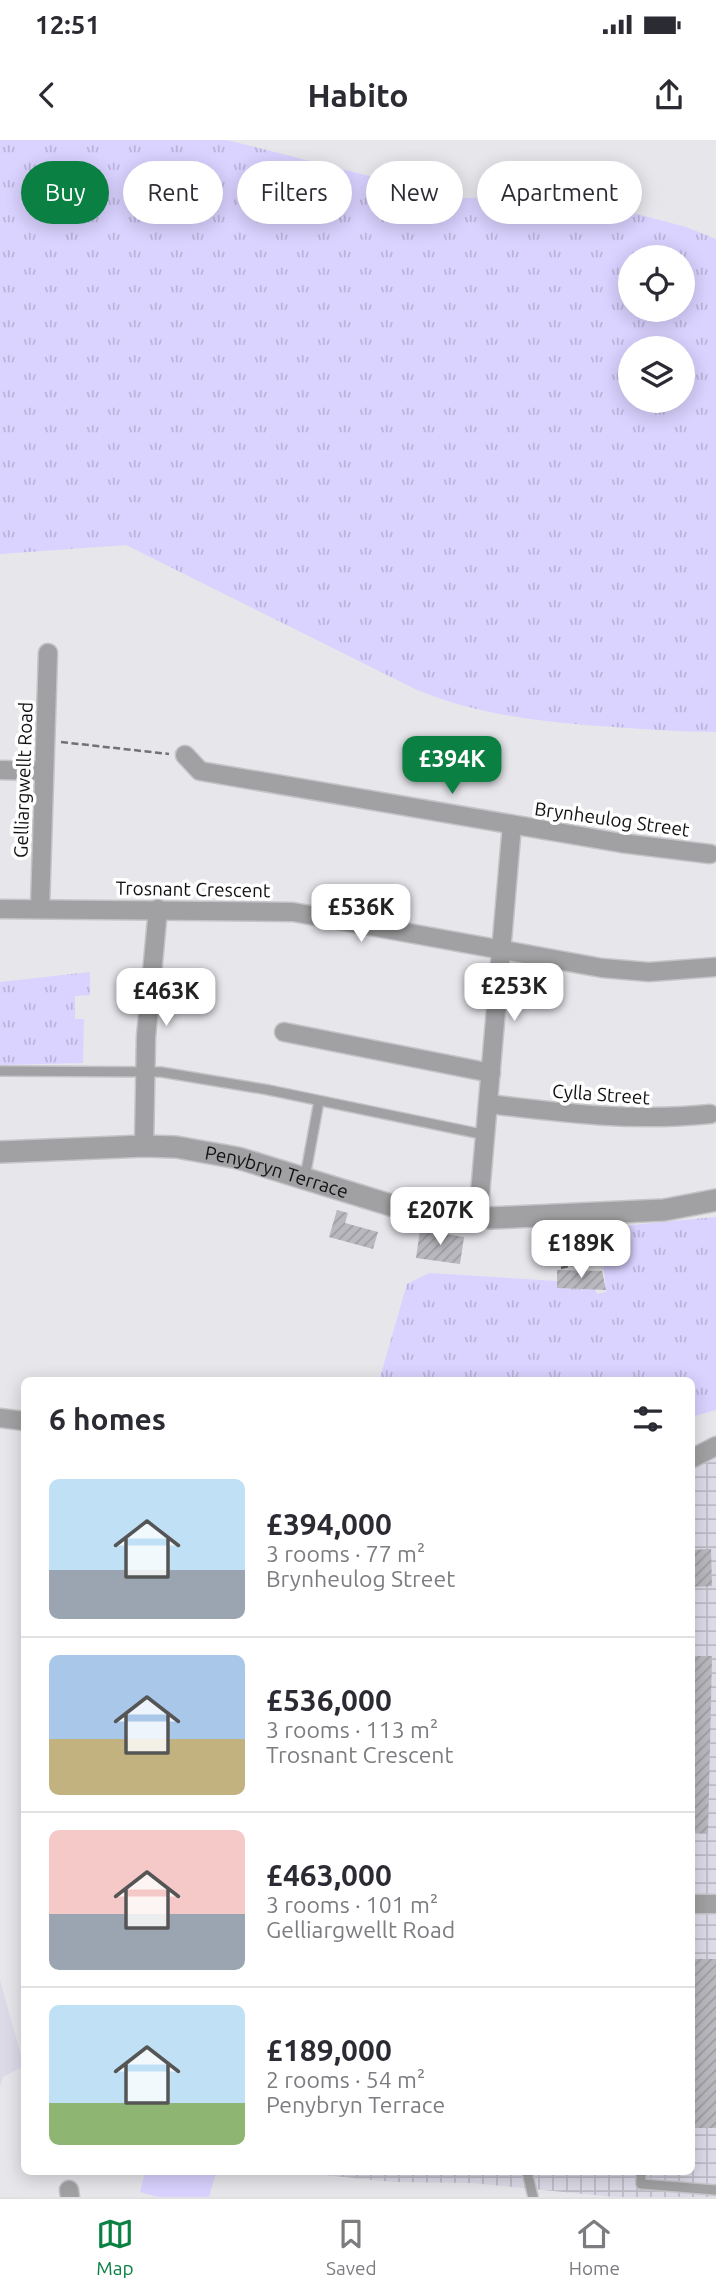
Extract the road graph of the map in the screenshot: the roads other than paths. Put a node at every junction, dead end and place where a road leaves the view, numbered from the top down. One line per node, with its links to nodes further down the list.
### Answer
1 (48, 653): 4 (street, Gelliargwellt Road)
2 (185, 755): 5 (street, Brynheulog Street)
3 (0, 770): 4 (street)
4 (43, 771): 7 (street, Gelliargwellt Road)
5 (512, 825): 6 (street, Brynheulog Street); 10 (street)
6 (710, 854)
7 (40, 908): 8 (street, Trosnant Crescent); 9 (street, Trosnant Crescent)
8 (0, 909)
9 (158, 909): 10 (street, Trosnant Crescent); 14 (street)
10 (501, 950): 11 (street, Trosnant Crescent); 15 (street)
11 (716, 967)
12 (284, 1032): 15 (street)
13 (0, 1071): 14 (lane)
14 (145, 1071): 16 (lane); 20 (street)
15 (491, 1073): 17 (street)
16 (319, 1101): 19 (lane); 22 (lane)
17 (489, 1104): 18 (street, Cylla Street); 19 (street)
18 (710, 1114)
19 (486, 1135): 24 (street)
20 (144, 1146): 21 (street, Penybryn Terrace); 22 (street, Penybryn Terrace)
21 (0, 1152)
22 (305, 1177): 24 (street, Penybryn Terrace)
23 (716, 1199): 24 (street, Penybryn Terrace)
24 (478, 1217)
25 (0, 1418): 26 (street)
26 (21, 1421)
27 (716, 1446): 28 (street)
28 (695, 1457)
29 (695, 1904): 30 (street)
30 (716, 1904)
31 (528, 2175): 34 (lane)
32 (641, 2175): 33 (lane)
33 (716, 2190)
34 (533, 2197)

